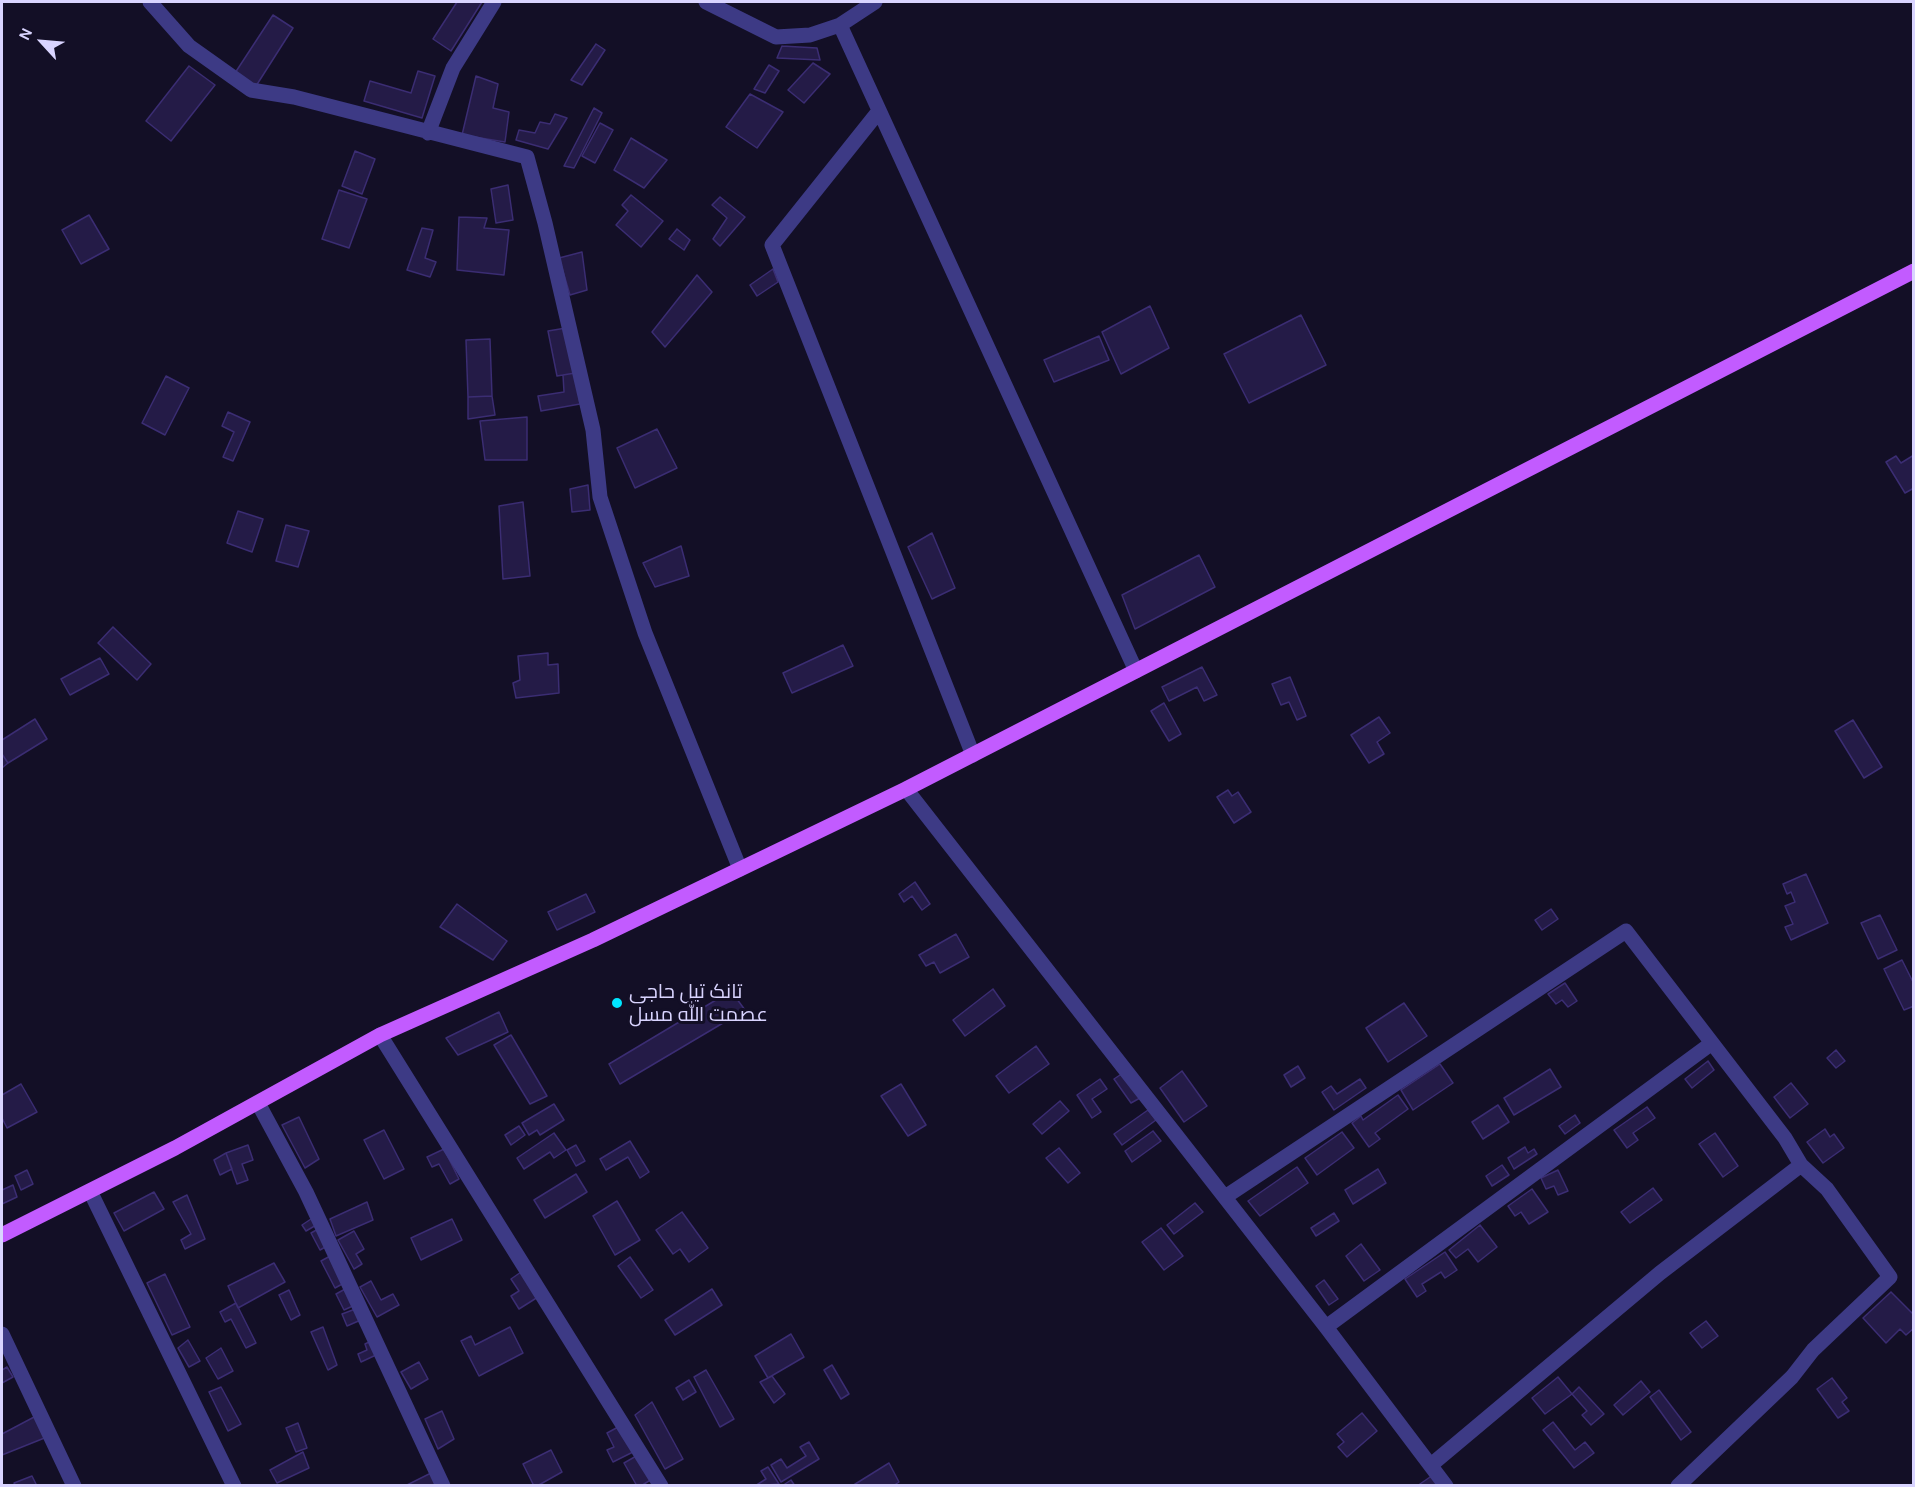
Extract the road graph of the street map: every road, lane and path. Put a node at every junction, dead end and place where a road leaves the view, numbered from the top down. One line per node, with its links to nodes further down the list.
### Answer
1 (150, 2): 7 (street)
2 (494, 2): 7 (street)
3 (706, 2): 5 (street)
4 (875, 2): 5 (street)
5 (840, 25): 6 (street)
6 (879, 111): 9 (street); 10 (street)
7 (428, 133): 12 (street)
8 (1914, 271): 9 (main road)
9 (1136, 671): 10 (main road)
10 (973, 755): 11 (main road)
11 (906, 789): 12 (main road); 18 (street)
12 (740, 869): 13 (main road)
13 (380, 1035): 15 (main road); 26 (street)
14 (1712, 1043): 16 (street); 18 (street); 20 (street)
15 (258, 1103): 17 (main road); 25 (street)
16 (1801, 1165): 22 (street); 28 (street)
17 (90, 1191): 19 (main road); 24 (street)
18 (1225, 1197): 20 (street)
19 (2, 1235)
20 (1326, 1327): 22 (street)
21 (2, 1334): 23 (street)
22 (1431, 1465): 27 (street)
23 (74, 1485)
24 (234, 1485)
25 (443, 1485)
26 (661, 1485)
27 (1446, 1485)
28 (1678, 1485)

